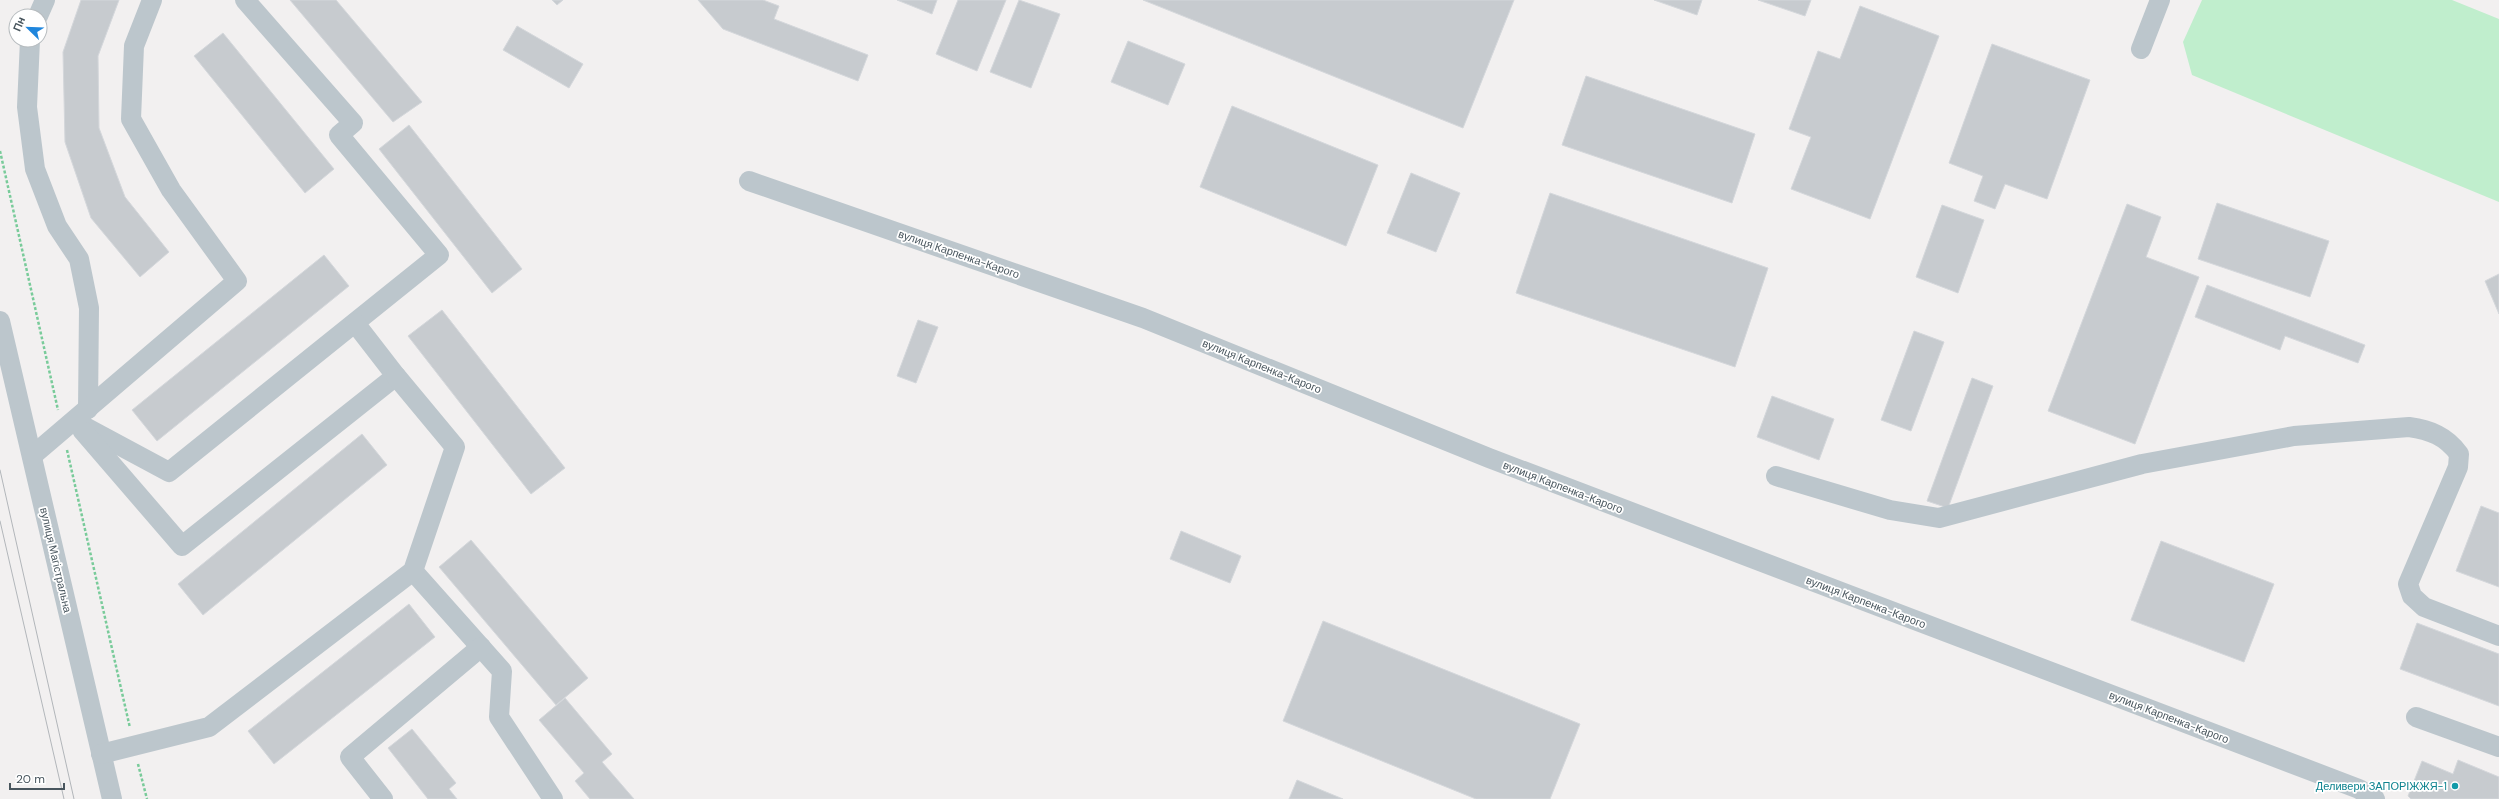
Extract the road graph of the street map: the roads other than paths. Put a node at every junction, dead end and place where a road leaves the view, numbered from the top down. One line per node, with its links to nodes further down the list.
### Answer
1 (152, 0): 10 (street)
2 (245, 0): 8 (street)
3 (2160, 0): 5 (street)
4 (30, 48): 10 (street)
5 (2141, 49)
6 (749, 181): 22 (street, вулиця Карпенка-Карого)
7 (0, 321): 11 (street, вулиця Магістральна)
8 (355, 323): 9 (street); 10 (street)
9 (396, 376): 10 (street); 13 (street)
10 (75, 420): 11 (street)
11 (32, 456): 18 (street, вулиця Магістральна)
12 (1776, 476): 14 (street)
13 (413, 571): 15 (street); 18 (street)
14 (2499, 636)
15 (481, 647): 20 (street); 21 (street)
16 (2416, 717): 17 (street)
17 (2499, 747)
18 (102, 754): 19 (street, вулиця Магістральна)
19 (112, 799)
20 (383, 799)
21 (553, 799)
22 (2375, 799)

